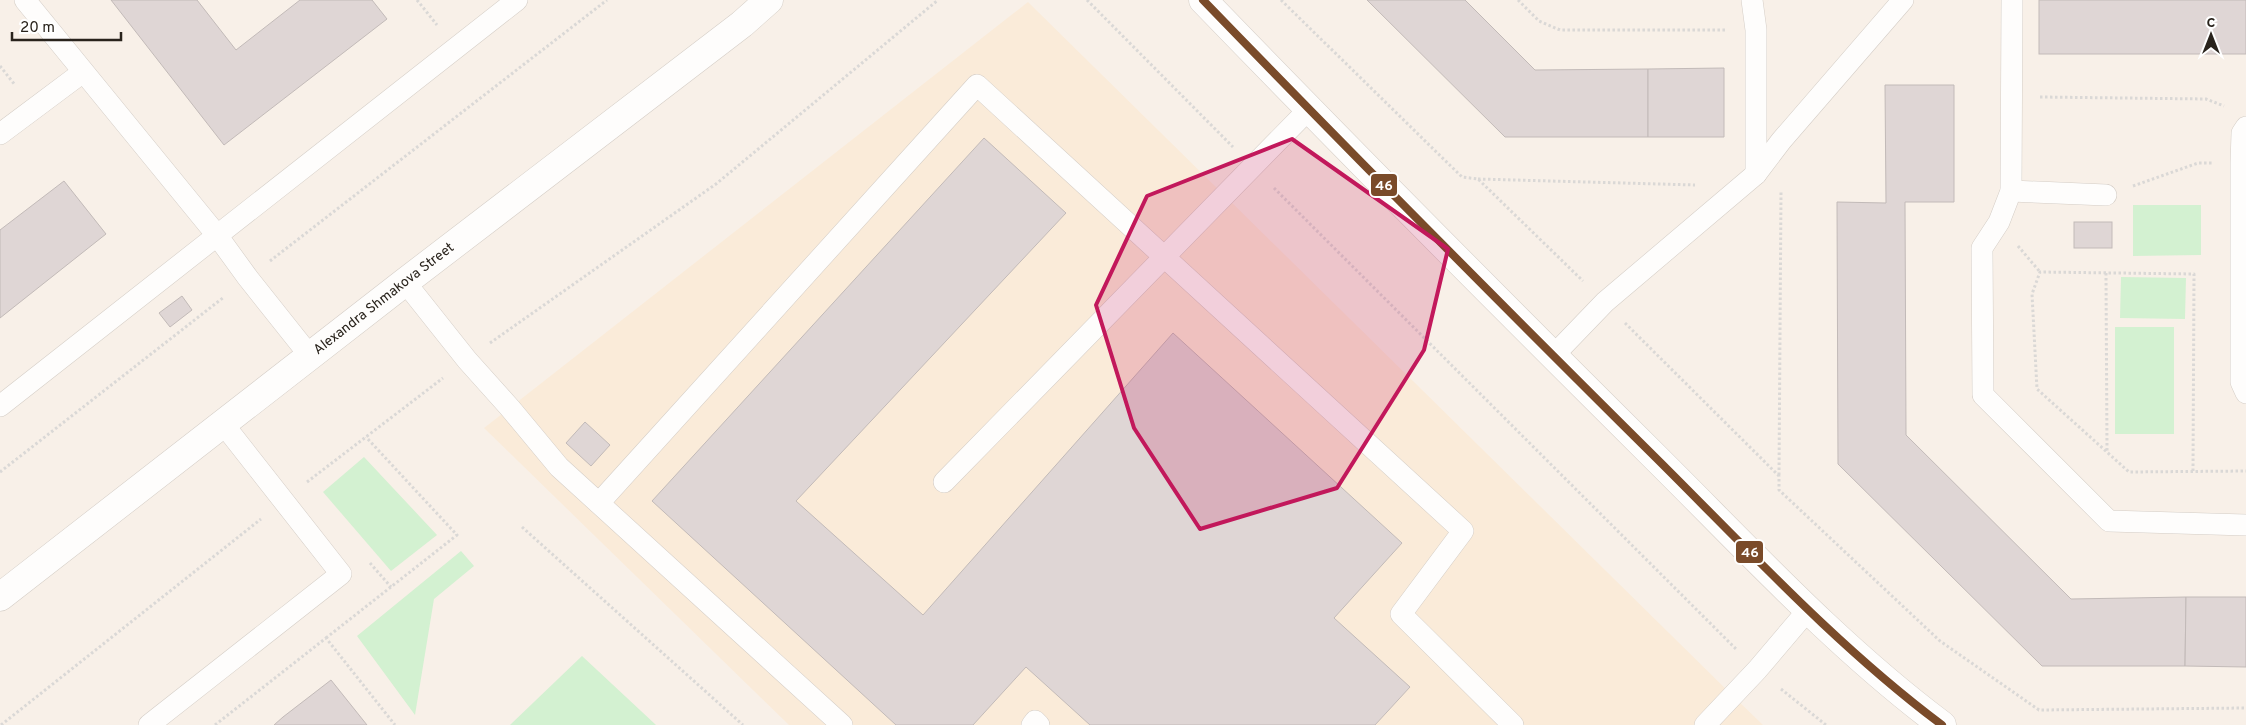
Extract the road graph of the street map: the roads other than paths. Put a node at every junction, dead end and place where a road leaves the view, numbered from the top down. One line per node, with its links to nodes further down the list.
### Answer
1 (25, 0): 8 (lane)
2 (516, 0): 15 (lane)
3 (769, 0): 17 (street, Alexandra Shmakova Street)
4 (1203, 0): 9 (street)
5 (1752, 0): 12 (lane)
6 (1903, 0): 12 (lane)
7 (2012, 0): 13 (lane)
8 (83, 72): 11 (lane); 15 (lane)
9 (1309, 109): 16 (lane); 19 (street)
10 (2246, 127): 20 (lane)
11 (0, 134)
12 (1749, 181): 19 (lane)
13 (2011, 191): 14 (lane); 25 (lane)
14 (2106, 195)
15 (216, 234): 18 (lane); 21 (lane)
16 (1163, 258): 23 (lane); 24 (lane); 32 (lane)
17 (405, 282): 18 (street, Alexandra Shmakova Street); 24 (lane)
18 (310, 356): 22 (street, Alexandra Shmakova Street)
19 (1553, 356): 27 (street)
20 (2246, 393)
21 (0, 406)
22 (224, 425): 26 (street, Alexandra Shmakova Street); 28 (lane)
23 (944, 482)
24 (600, 504): 29 (lane)
25 (2246, 525)
26 (0, 597)
27 (1808, 610): 33 (lane); 34 (street)
28 (149, 725)
29 (842, 725)
30 (1032, 725): 31 (lane)
31 (1039, 725)
32 (1513, 725)
33 (1705, 725)
34 (1942, 725)

